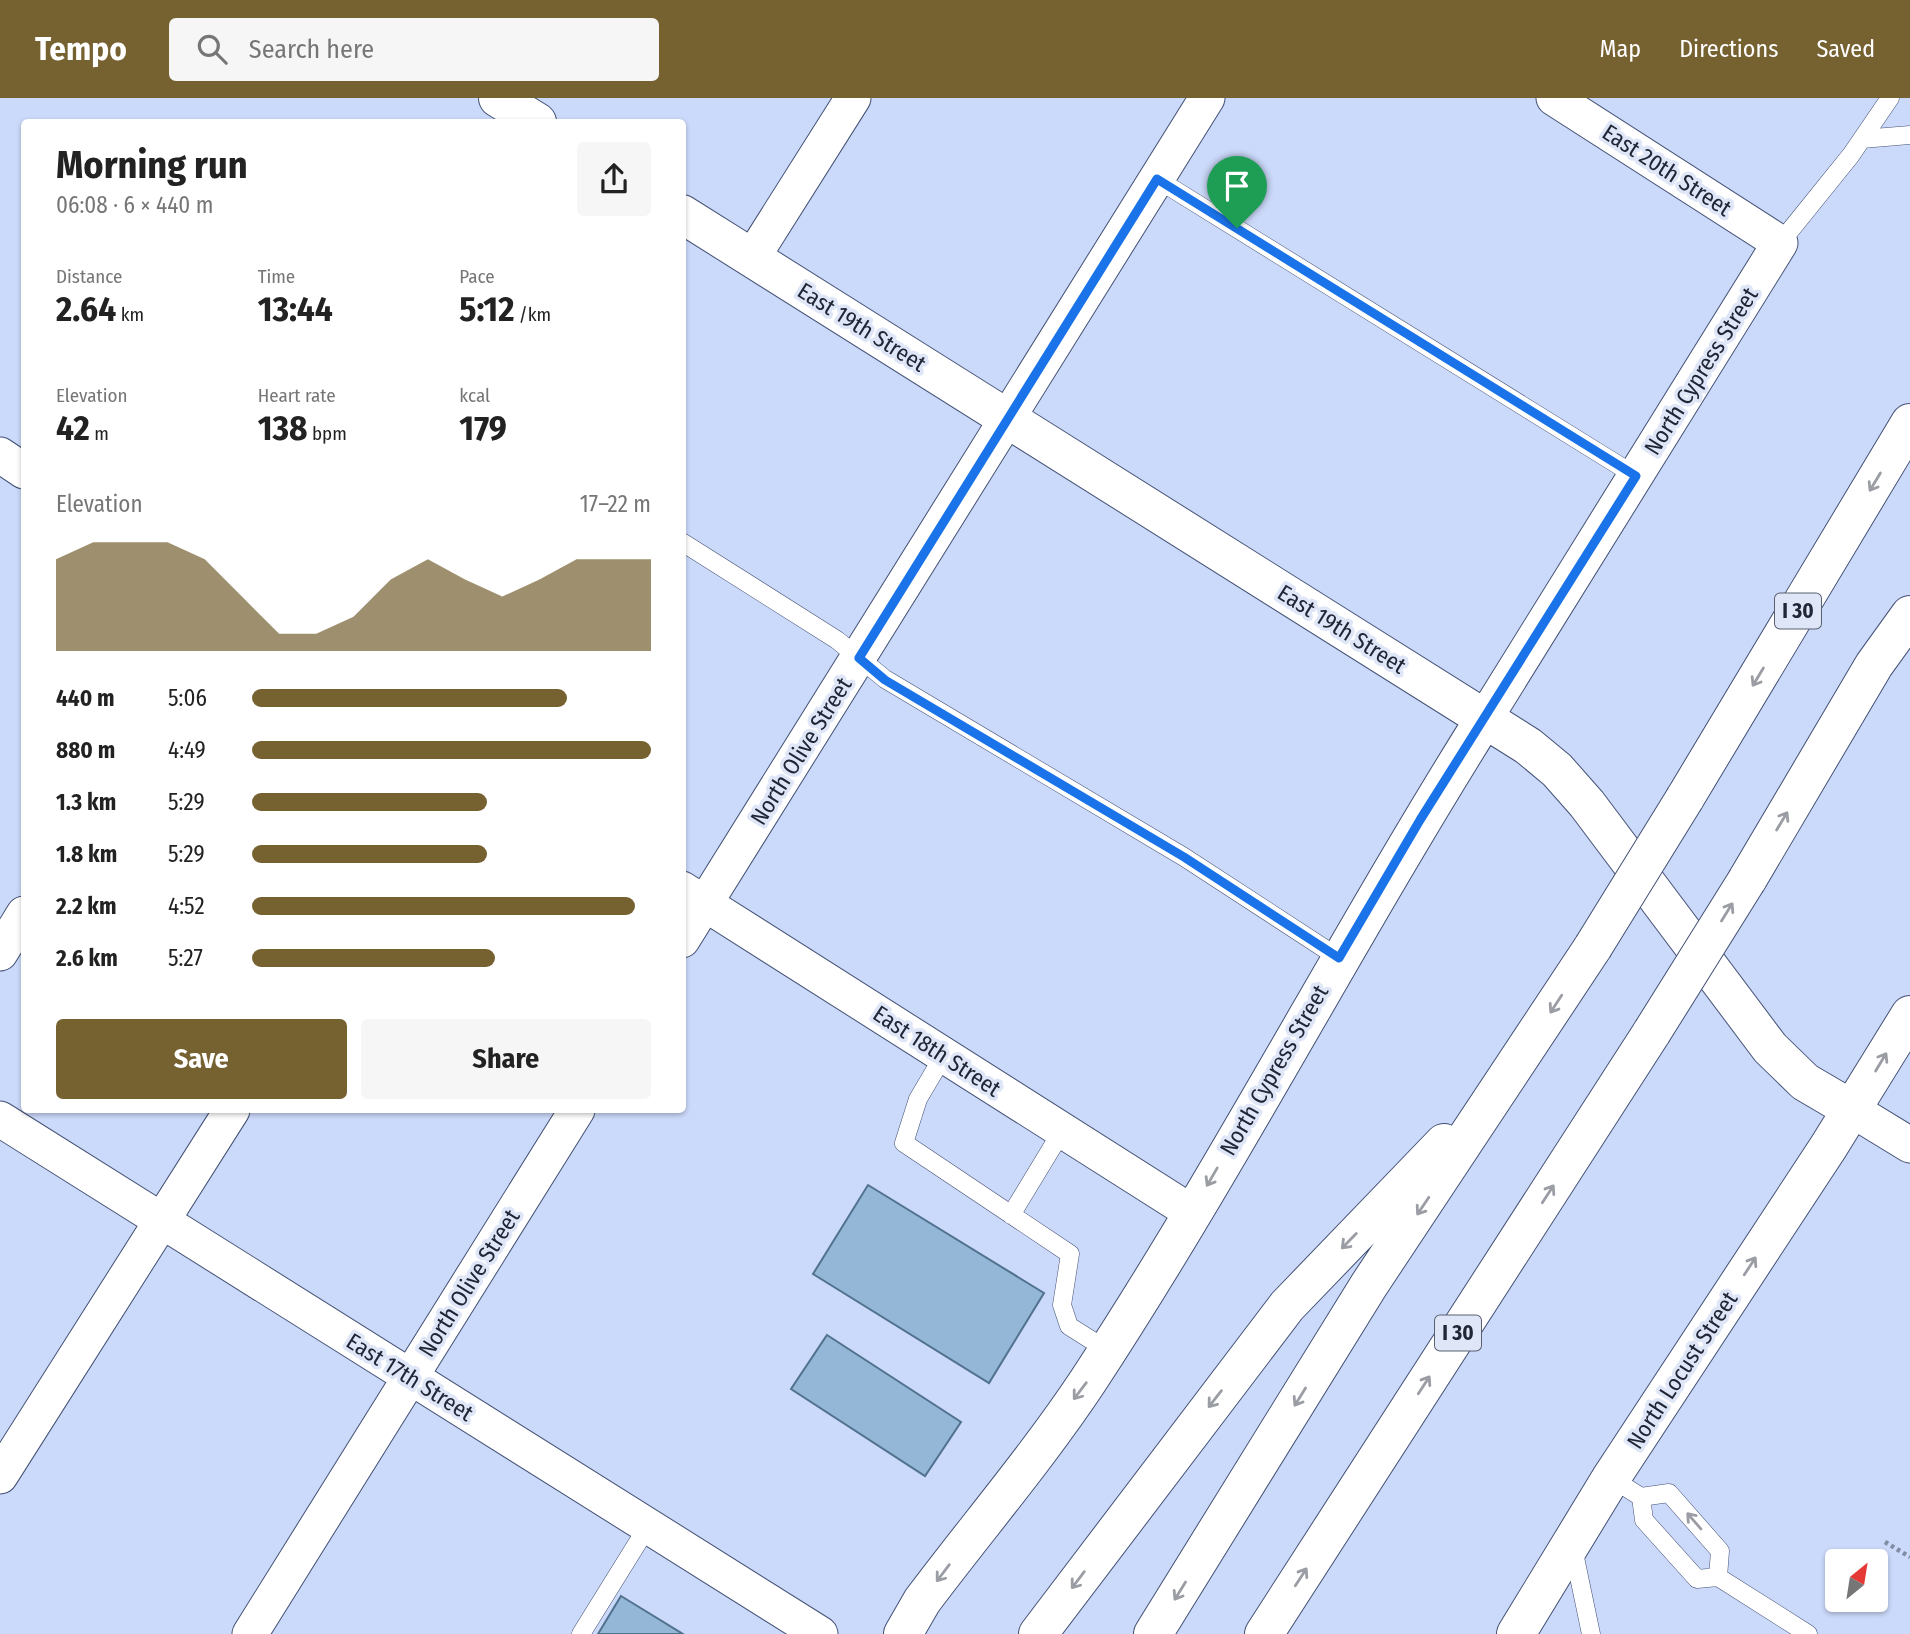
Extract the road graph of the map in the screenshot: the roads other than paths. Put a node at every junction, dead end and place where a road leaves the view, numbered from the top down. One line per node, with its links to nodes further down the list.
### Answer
1 (853, 98): 10 (street)
2 (1208, 98): 7 (street, North Olive Street)
3 (1554, 98): 9 (street, East 20th Street)
4 (1891, 98): 6 (lane)
5 (1910, 135): 6 (lane)
6 (1862, 139): 9 (lane)
7 (1157, 179): 11 (street, North Olive Street); 15 (lane)
8 (686, 217): 10 (main road, East 19th Street)
9 (1780, 243): 15 (street, North Cypress Street)
10 (752, 258): 11 (main road, East 19th Street)
11 (1007, 419): 18 (street, North Olive Street); 19 (main road, East 19th Street)
12 (1910, 423): 27 (main road, I 30, one-way to 27, bridge)
13 (0, 455): 14 (street)
14 (21, 469)
15 (1636, 476): 19 (street, North Cypress Street)
16 (686, 545): 18 (lane)
17 (1910, 615): 50 (main road, I 30, one-way to 17, bridge)
18 (859, 658): 20 (street, North Olive Street); 24 (lane)
19 (1485, 718): 24 (main road, North Cypress Street); 28 (main road, East 19th Street)
20 (694, 896): 22 (street, North Olive Street); 26 (street, East 18th Street)
21 (21, 919): 23 (street)
22 (686, 925)
23 (0, 953)
24 (1339, 958): 34 (main road, North Cypress Street, one-way to 34)
25 (1910, 1015): 28 (main road, North Locust Street, one-way to 25)
26 (944, 1055): 32 (street, East 18th Street); 35 (lane)
27 (1515, 1068): 48 (main road, one-way to 48); 49 (main road, I 30, one-way to 49)
28 (1852, 1110): 33 (street, East 19th Street); 40 (main road, North Locust Street, one-way to 28)
29 (230, 1113): 36 (street)
30 (575, 1113): 38 (street, North Olive Street)
31 (0, 1119): 36 (street, East 17th Street)
32 (1062, 1131): 34 (street, East 18th Street); 35 (lane)
33 (1910, 1145)
34 (1191, 1212): 37 (main road, North Cypress Street)
35 (1011, 1215): 37 (lane)
36 (162, 1221): 38 (street, East 17th Street); 39 (street)
37 (1107, 1349): 47 (main road, North Cypress Street, one-way to 47)
38 (411, 1377): 41 (street, East 17th Street); 44 (street, North Olive Street)
39 (0, 1476)
40 (1626, 1487): 42 (main road, North Locust Street); 43 (lane); 43 (lane, one-way to 40)
41 (648, 1526): 45 (lane); 46 (street, East 17th Street)
42 (1572, 1544): 51 (main road, North Locust Street); 52 (lane)
43 (1718, 1577): 53 (lane)
44 (250, 1634)
45 (581, 1634)
46 (820, 1634)
47 (903, 1634)
48 (1038, 1634)
49 (1153, 1634)
50 (1264, 1634)
51 (1516, 1634)
52 (1591, 1634)
53 (1808, 1634)

